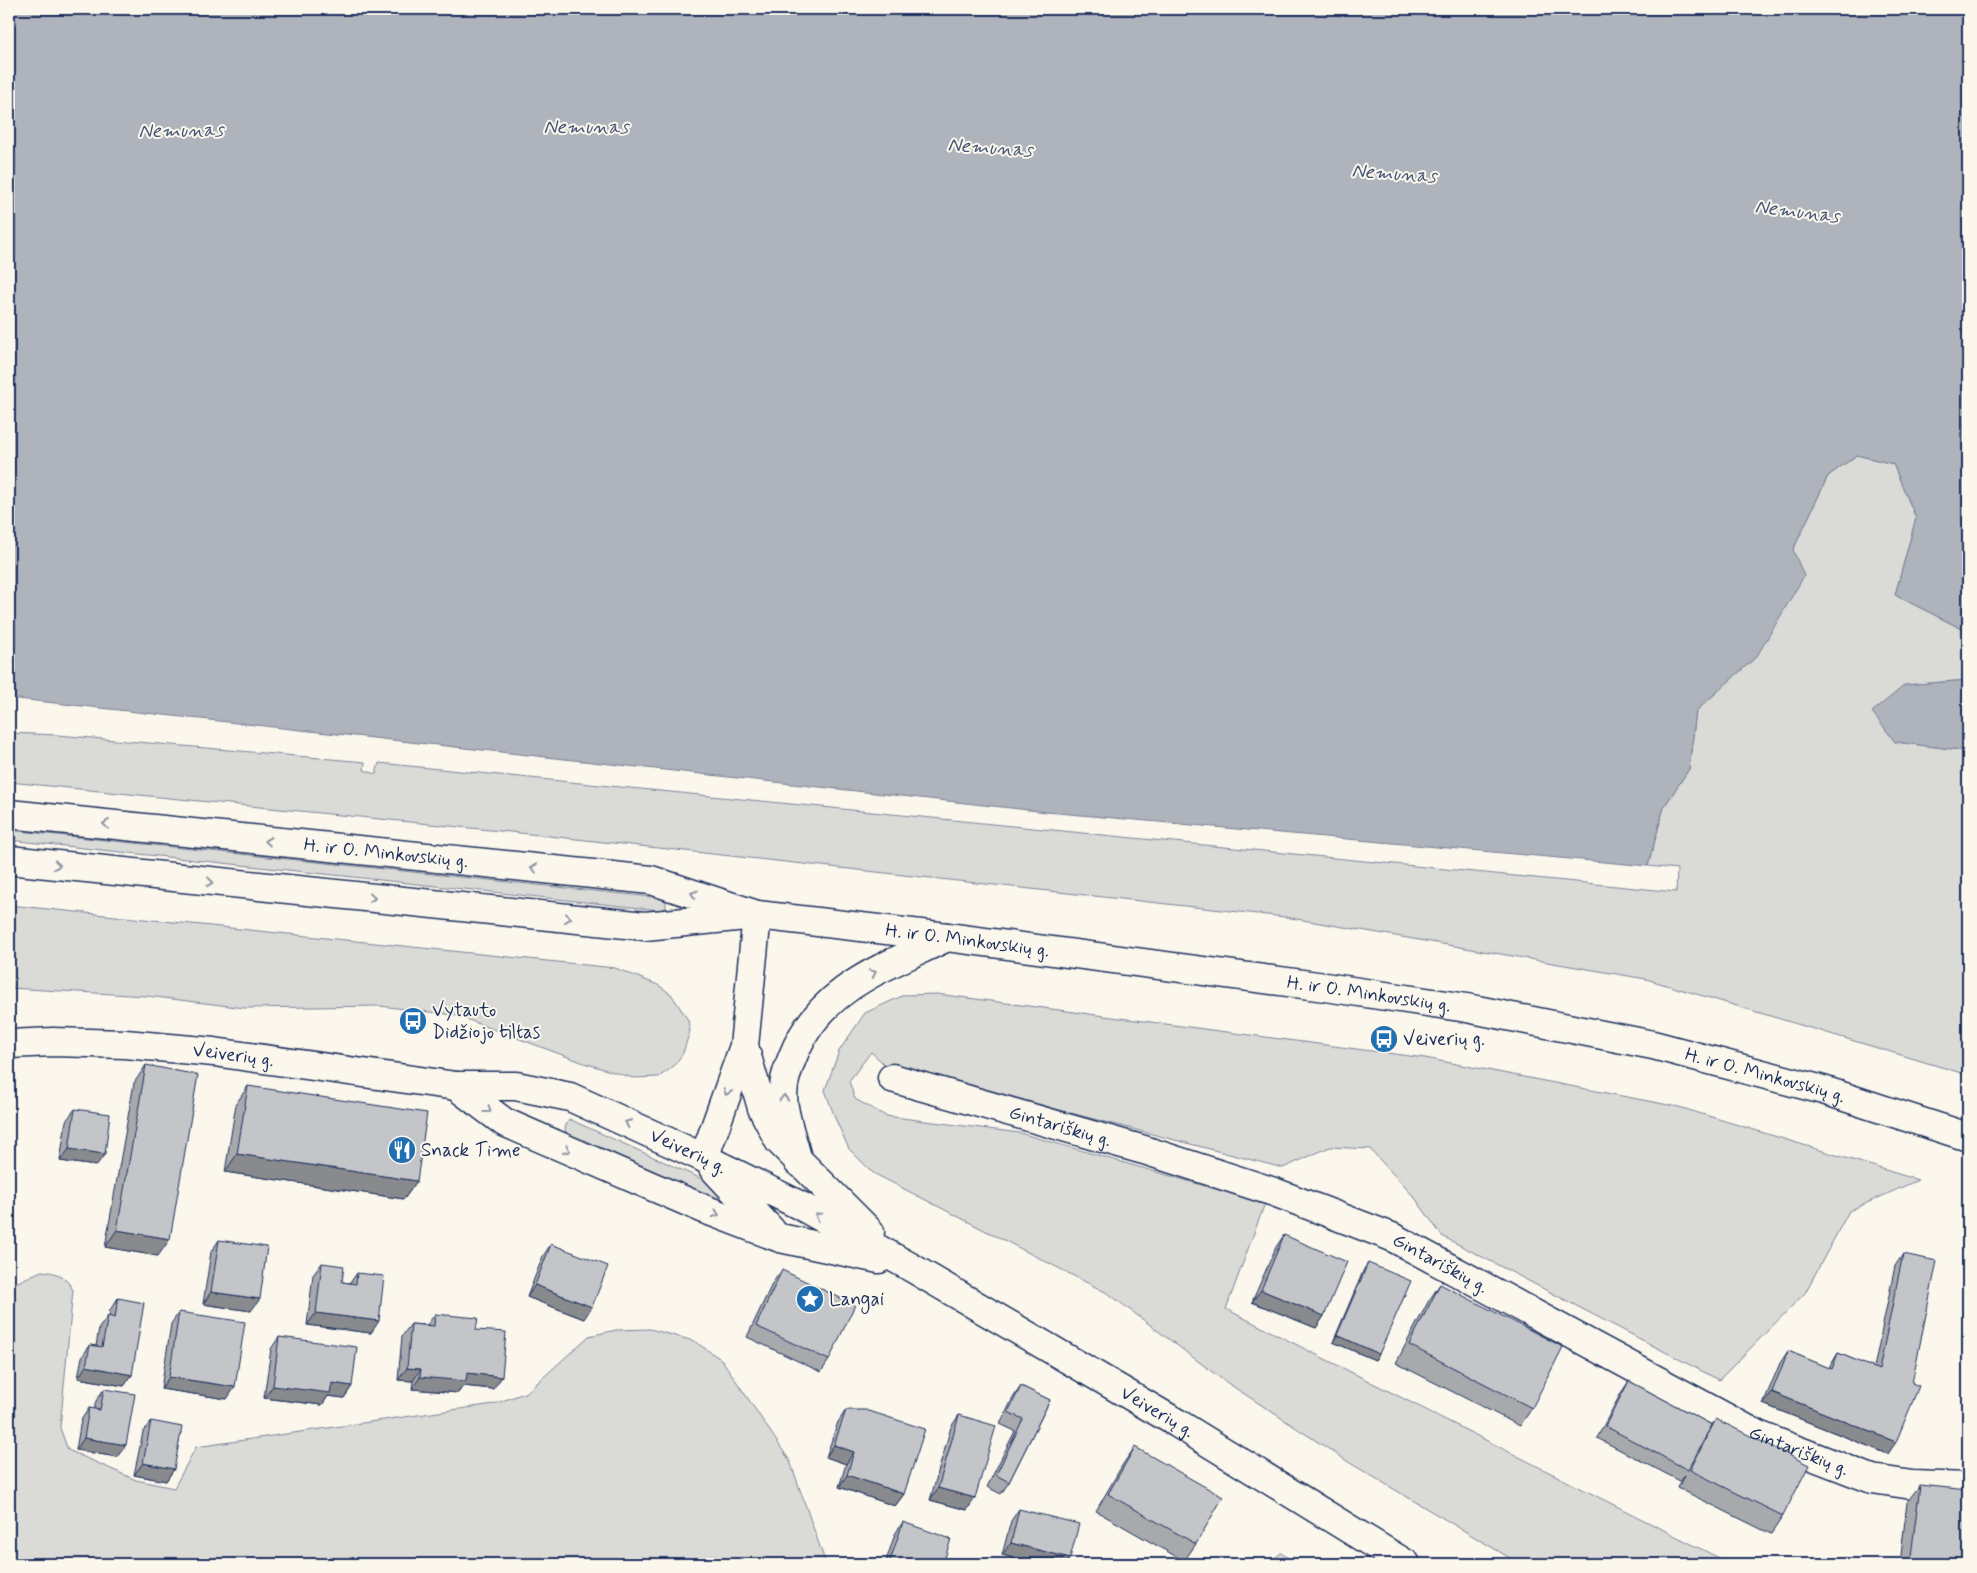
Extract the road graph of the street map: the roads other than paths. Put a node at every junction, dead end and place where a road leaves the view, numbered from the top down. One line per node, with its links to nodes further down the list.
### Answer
1 (9, 814): 3 (main road, H. ir O. Minkovskių g., one-way to 1)
2 (9, 860): 3 (main road, H. ir O. Minkovskių g., one-way to 3)
3 (756, 915): 4 (main road, H. ir O. Minkovskių g.); 6 (main road)
4 (947, 937): 9 (main road, H. ir O. Minkovskių g.); 11 (main road, one-way to 4)
5 (9, 1044): 8 (main road, Veiverių g.)
6 (744, 1046): 10 (main road, one-way to 10); 11 (main road)
7 (892, 1078): 14 (main road, Gintariškių g.)
8 (456, 1086): 10 (main road, Veiverių g., one-way to 8); 12 (main road, Veiverių g., one-way to 12)
9 (1968, 1137)
10 (704, 1158): 12 (main road); 13 (main road, Veiverių g., one-way to 10)
11 (798, 1162): 13 (main road)
12 (780, 1238): 13 (main road, Veiverių g.)
13 (907, 1265): 15 (main road, Veiverių g.)
14 (1968, 1487)
15 (1406, 1564)

